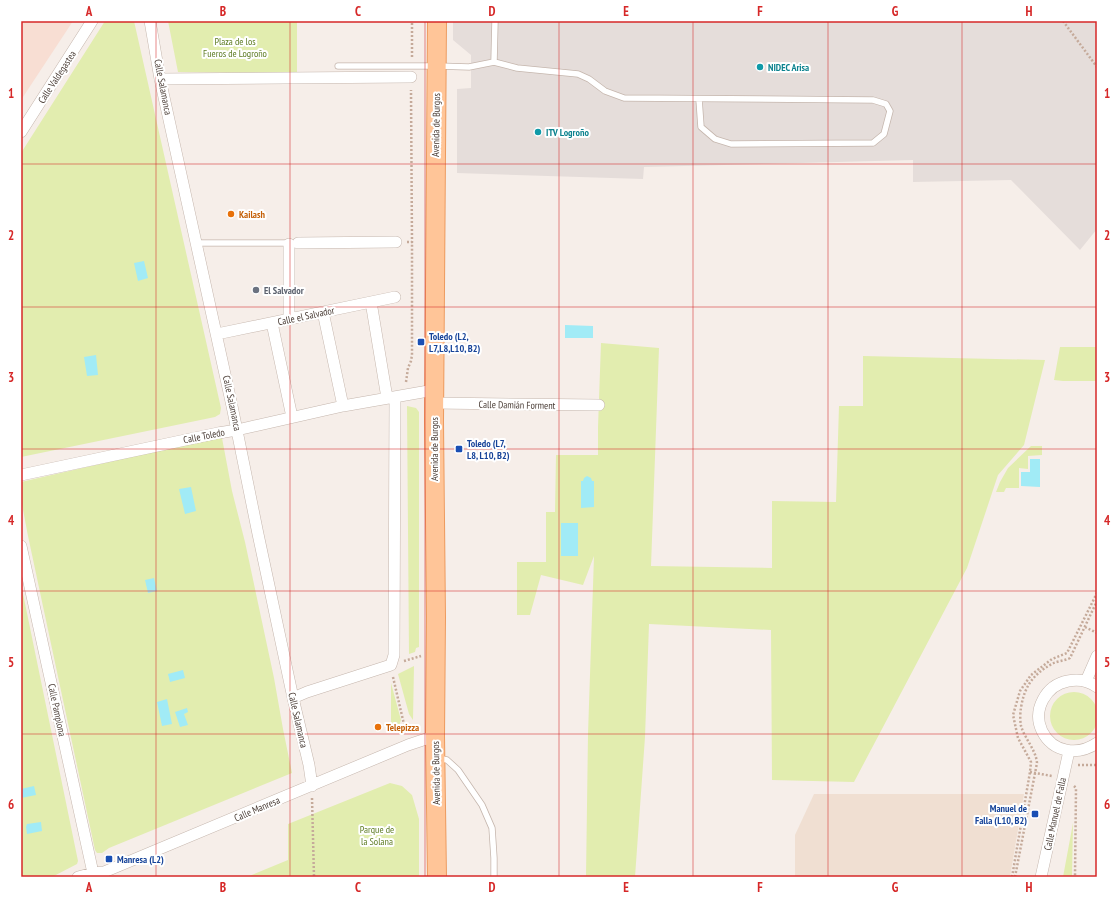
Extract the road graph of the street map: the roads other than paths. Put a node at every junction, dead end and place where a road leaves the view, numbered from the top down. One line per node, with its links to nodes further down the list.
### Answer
1 (92, 21): 11 (street, Calle Valdegastea)
2 (150, 21): 9 (street, Calle Salamanca)
3 (438, 21): 7 (main road, Avenida de Burgos)
4 (495, 21): 5 (lane)
5 (494, 62): 7 (lane); 10 (lane)
6 (338, 66): 8 (lane)
7 (437, 66): 8 (lane); 22 (main road, Avenida de Burgos)
8 (411, 71): 9 (street)
9 (160, 79): 13 (street, Calle Salamanca)
10 (699, 99): 10 (lane)
11 (21, 132)
12 (396, 242): 14 (street)
13 (196, 243): 14 (lane); 20 (street, Calle Salamanca)
14 (293, 243): 18 (street)
15 (395, 297): 16 (street, Calle el Salvador)
16 (371, 302): 17 (street, Calle el Salvador); 21 (street)
17 (323, 312): 18 (street, Calle el Salvador); 23 (street)
18 (289, 319): 19 (street, Calle el Salvador)
19 (272, 323): 20 (street, Calle el Salvador); 25 (street)
20 (217, 334): 26 (street, Calle Salamanca)
21 (396, 396): 22 (street, Calle Toledo); 23 (street, Calle Toledo); 32 (street)
22 (434, 397): 24 (street, Calle Damián Forment); 33 (main road, Avenida de Burgos)
23 (343, 406): 25 (street, Calle Toledo)
24 (599, 406)
25 (292, 417): 26 (street, Calle Toledo)
26 (237, 430): 27 (street, Calle Toledo); 32 (street, Calle Salamanca)
27 (21, 474)
28 (21, 546): 38 (street, Calle Pamplona)
29 (1097, 656): 30 (street)
30 (1086, 681): 31 (street); 35 (street)
31 (1097, 688)
32 (293, 698): 37 (street, Calle Salamanca)
33 (435, 736): 36 (main road, Avenida de Burgos); 37 (street, Calle Manresa)
34 (1097, 743): 35 (street)
35 (1069, 751): 42 (street, Calle Manuel de Falla)
36 (435, 757): 40 (main road, Avenida de Burgos); 41 (lane)
37 (312, 786): 38 (street, Calle Manresa)
38 (100, 874): 39 (street, Calle Manresa)
39 (78, 877)
40 (437, 877)
41 (494, 877)
42 (1041, 877)

